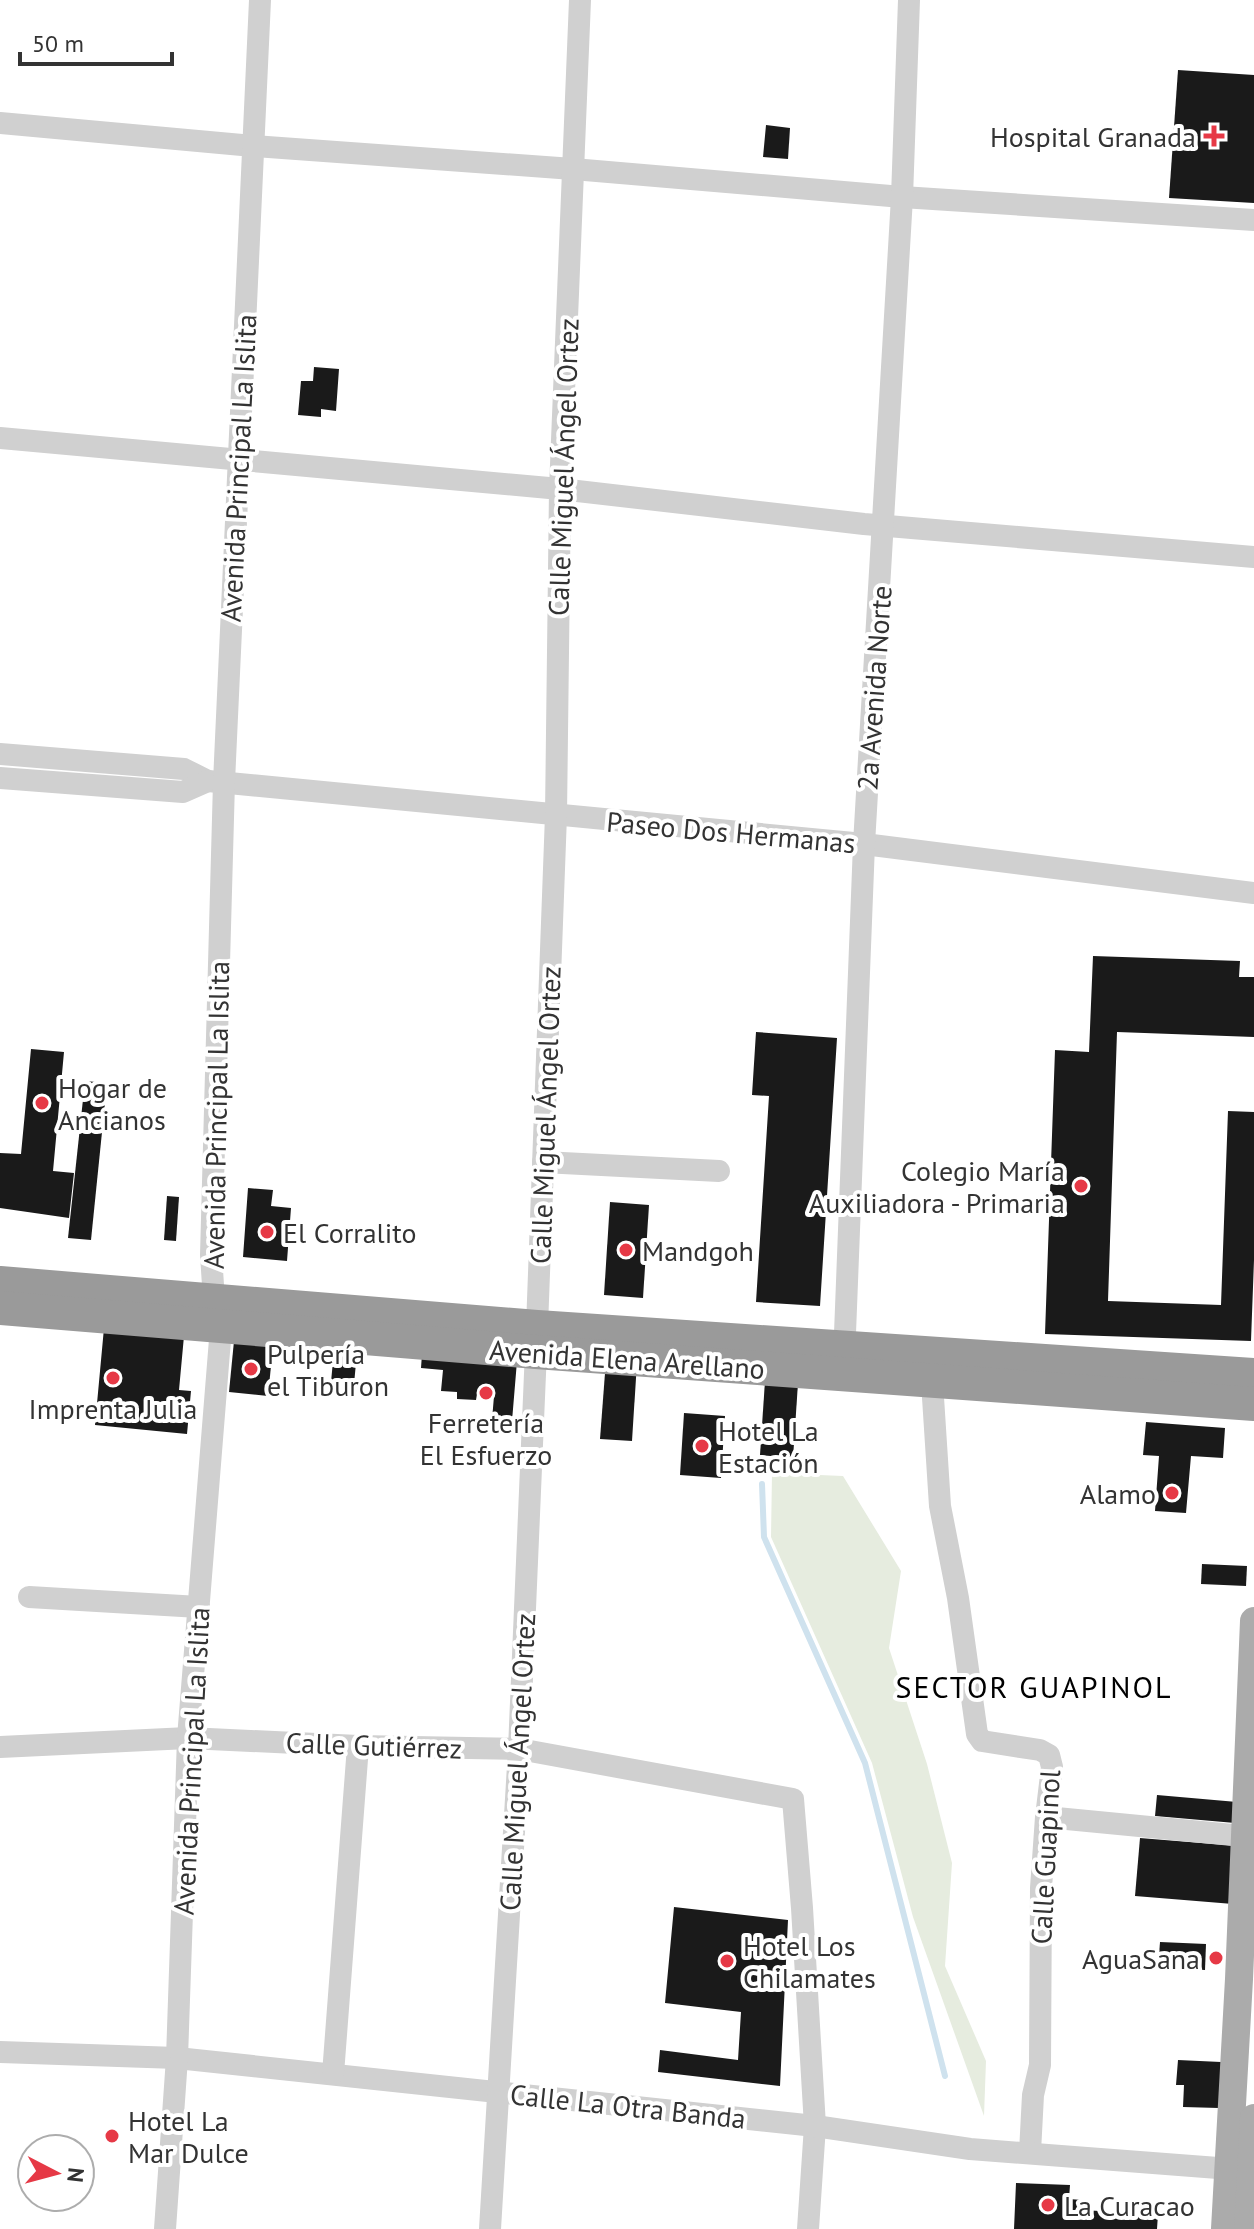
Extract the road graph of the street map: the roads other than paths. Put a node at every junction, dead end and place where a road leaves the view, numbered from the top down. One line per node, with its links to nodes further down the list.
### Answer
1 (260, 0): 5 (street, Avenida Principal La Islita)
2 (580, 0): 6 (street, Calle Miguel Ángel Ortez)
3 (909, 0): 7 (street, 2a Avenida Norte)
4 (0, 123): 5 (street)
5 (253, 146): 6 (street); 10 (street, Avenida Principal La Islita)
6 (573, 169): 7 (street); 11 (street, Calle Miguel Ángel Ortez)
7 (902, 197): 8 (street); 12 (street, 2a Avenida Norte)
8 (1254, 220)
9 (0, 438): 10 (street)
10 (238, 460): 11 (street); 16 (street, Avenida Principal La Islita)
11 (560, 489): 12 (street); 17 (street, Calle Miguel Ángel Ortez)
12 (884, 526): 13 (street); 18 (street, 2a Avenida Norte)
13 (1254, 557)
14 (0, 754): 16 (street, Paseo Dos Hermanas)
15 (0, 778): 16 (street, Paseo Dos Hermanas)
16 (216, 782): 17 (street, Paseo Dos Hermanas); 24 (street, Avenida Principal La Islita)
17 (556, 815): 18 (street, Paseo Dos Hermanas); 20 (street, Calle Miguel Ángel Ortez)
18 (864, 844): 19 (street, Paseo Dos Hermanas); 26 (street, 2a Avenida Norte)
19 (1254, 893)
20 (543, 1162): 21 (street); 25 (street, Calle Miguel Ángel Ortez)
21 (719, 1171)
22 (0, 1283): 24 (highway, Avenida Elena Arellano)
23 (0, 1308): 24 (highway, Avenida Elena Arellano)
24 (218, 1314): 25 (highway, Avenida Elena Arellano); 32 (street, Avenida Principal La Islita)
25 (536, 1340): 26 (highway, Avenida Elena Arellano); 37 (street, Calle Miguel Ángel Ortez)
26 (843, 1362): 27 (highway, Avenida Elena Arellano); 29 (highway, Avenida Elena Arellano)
27 (1014, 1373): 28 (highway, Avenida Elena Arellano); 29 (highway, Avenida Elena Arellano); 30 (highway, Avenida Elena Arellano)
28 (1254, 1375)
29 (932, 1382): 38 (street, Calle Guapinol)
30 (1254, 1404)
31 (29, 1597): 32 (street)
32 (199, 1607): 34 (street, Avenida Principal La Islita)
33 (1254, 1621): 39 (main road)
34 (188, 1738): 35 (street, Calle Gutiérrez); 36 (street, Calle Gutiérrez); 42 (street, Avenida Principal La Islita)
35 (358, 1746): 37 (street, Calle Gutiérrez); 43 (street)
36 (0, 1747)
37 (519, 1749): 44 (street, Calle Miguel Ángel Ortez); 46 (street, Calle Gutiérrez)
38 (1046, 1817): 39 (street); 47 (street, Calle Guapinol)
39 (1250, 1836): 40 (main road)
40 (1247, 1979): 48 (main road)
41 (0, 2052): 42 (street, Calle La Otra Banda)
42 (177, 2058): 43 (street, Calle La Otra Banda); 49 (street, Avenida Principal La Islita)
43 (333, 2074): 44 (street, Calle La Otra Banda)
44 (498, 2091): 46 (street, Calle La Otra Banda); 50 (street, Calle Miguel Ángel Ortez)
45 (1254, 2118): 48 (main road)
46 (815, 2126): 47 (street, Calle La Otra Banda); 51 (street)
47 (1030, 2152): 48 (street, Calle La Otra Banda)
48 (1244, 2170): 52 (main road); 53 (main road)
49 (165, 2229)
50 (490, 2229)
51 (808, 2229)
52 (1225, 2229)
53 (1248, 2229)

